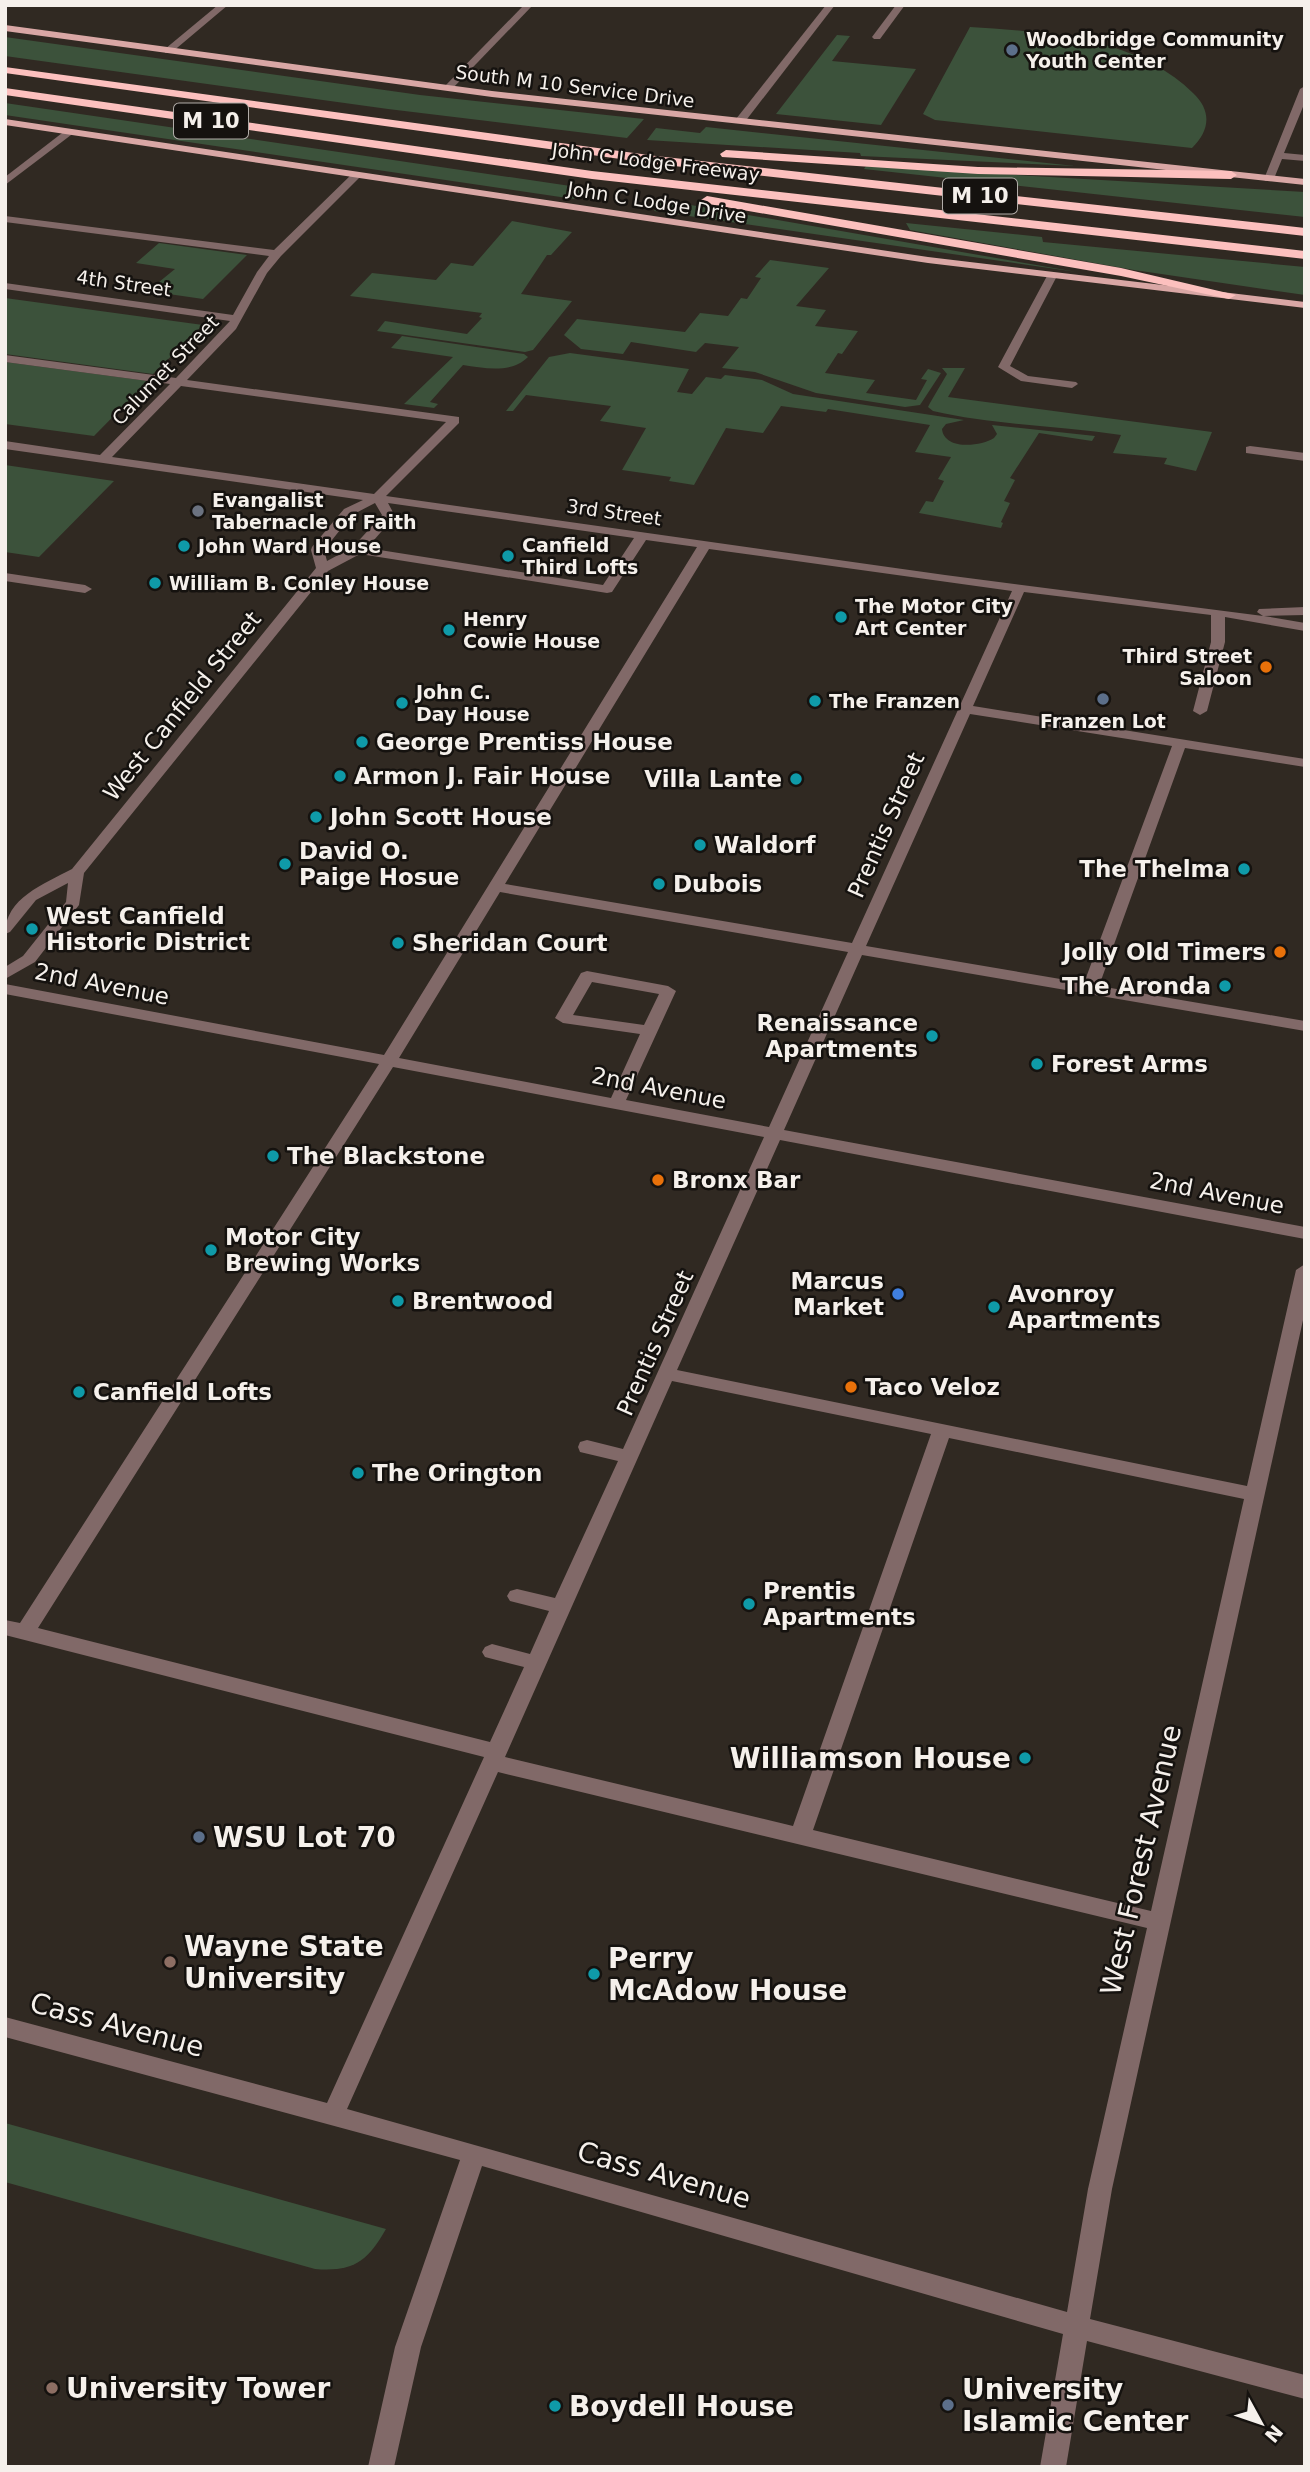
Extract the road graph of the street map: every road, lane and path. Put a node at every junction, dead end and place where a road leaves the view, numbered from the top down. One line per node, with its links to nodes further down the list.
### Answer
1 (224, 5): 7 (street)
2 (529, 5): 9 (street)
3 (831, 5): 13 (street)
4 (901, 5): 6 (street)
5 (5, 29): 7 (main road)
6 (877, 37)
7 (168, 51): 9 (main road, South M 10 Service Drive)
8 (5, 70): 12 (highway, John C Lodge Freeway / M 10)
9 (448, 89): 13 (main road, South M 10 Service Drive)
10 (1305, 89): 16 (street)
11 (5, 91): 19 (highway, John C Lodge Freeway / M 10)
12 (269, 108): 20 (highway); 25 (highway, John C Lodge Freeway / M 10)
13 (740, 121): 20 (main road, South M 10 Service Drive)
14 (5, 122): 15 (main road, John C Lodge Drive)
15 (70, 132): 18 (main road, John C Lodge Drive); 22 (street)
16 (1278, 156): 17 (street); 21 (street)
17 (1305, 158)
18 (357, 175): 26 (street, Calumet Street); 28 (main road, John C Lodge Drive)
19 (592, 175): 27 (highway, John C Lodge Freeway / M 10); 30 (highway)
20 (1231, 175): 21 (main road)
21 (1269, 179): 23 (main road)
22 (5, 182)
23 (1305, 182)
24 (5, 219): 26 (street)
25 (1305, 232)
26 (277, 254): 32 (street, Calumet Street)
27 (1305, 255)
28 (1052, 276): 30 (main road, John C Lodge Drive); 35 (street)
29 (5, 286): 32 (street, 4th Street)
30 (1229, 295): 31 (main road, John C Lodge Drive)
31 (1305, 305)
32 (238, 319): 34 (street, Calumet Street)
33 (5, 358): 34 (street)
34 (178, 381): 39 (street, Calumet Street); 40 (street)
35 (1072, 384)
36 (5, 445): 39 (street, 3rd Street)
37 (1250, 450): 38 (street)
38 (1305, 457)
39 (102, 460): 40 (street, 3rd Street)
40 (377, 498): 41 (street, 3rd Street); 43 (street, West Canfield Street); 44 (street)
41 (642, 536): 42 (street, 3rd Street); 43 (street)
42 (705, 545): 47 (street, 3rd Street); 56 (street)
43 (358, 550): 44 (street, West Canfield Street)
44 (323, 568): 55 (street, West Canfield Street)
45 (5, 577): 46 (street)
46 (85, 589)
47 (1020, 589): 49 (street, 3rd Street); 51 (street, Prentis Street)
48 (1305, 611): 49 (street, 3rd Street)
49 (1218, 612): 50 (street, 3rd Street); 52 (street)
50 (1305, 627)
51 (966, 709): 53 (street); 58 (street, Prentis Street)
52 (1200, 711)
53 (1180, 743): 54 (street); 60 (street)
54 (1305, 763)
55 (77, 872): 57 (street, West Canfield Street); 59 (street, West Canfield Street)
56 (496, 887): 58 (street); 64 (street)
57 (5, 929)
58 (859, 948): 60 (street); 66 (street, Prentis Street)
59 (5, 974)
60 (1090, 988): 62 (street)
61 (5, 989): 64 (street, 2nd Avenue)
62 (1305, 1027)
63 (649, 1031): 63 (street); 65 (street)
64 (389, 1061): 65 (street, 2nd Avenue); 76 (street)
65 (616, 1104): 66 (street, 2nd Avenue)
66 (777, 1133): 67 (street, 2nd Avenue); 69 (street, Prentis Street)
67 (1305, 1233)
68 (1305, 1270): 73 (street, West Forest Avenue)
69 (668, 1374): 70 (street); 72 (street, Prentis Street)
70 (943, 1430): 73 (street); 80 (street)
71 (587, 1447): 72 (street)
72 (630, 1457): 75 (street, Prentis Street)
73 (1255, 1494): 81 (street, West Forest Avenue)
74 (517, 1596): 75 (street)
75 (562, 1607): 78 (street, Prentis Street)
76 (15, 1630): 79 (street)
77 (492, 1652): 78 (street)
78 (537, 1663): 79 (street, Prentis Street)
79 (495, 1757): 80 (street); 83 (street, Prentis Street)
80 (801, 1834): 81 (street)
81 (1159, 1922): 85 (street, West Forest Avenue)
82 (5, 2027): 83 (street, Cass Avenue)
83 (332, 2115): 84 (street, Cass Avenue)
84 (474, 2153): 85 (street, Cass Avenue); 87 (street)
85 (1075, 2326): 86 (street, Cass Avenue); 88 (street, West Forest Avenue)
86 (1305, 2387)
87 (381, 2467)
88 (1053, 2467)

